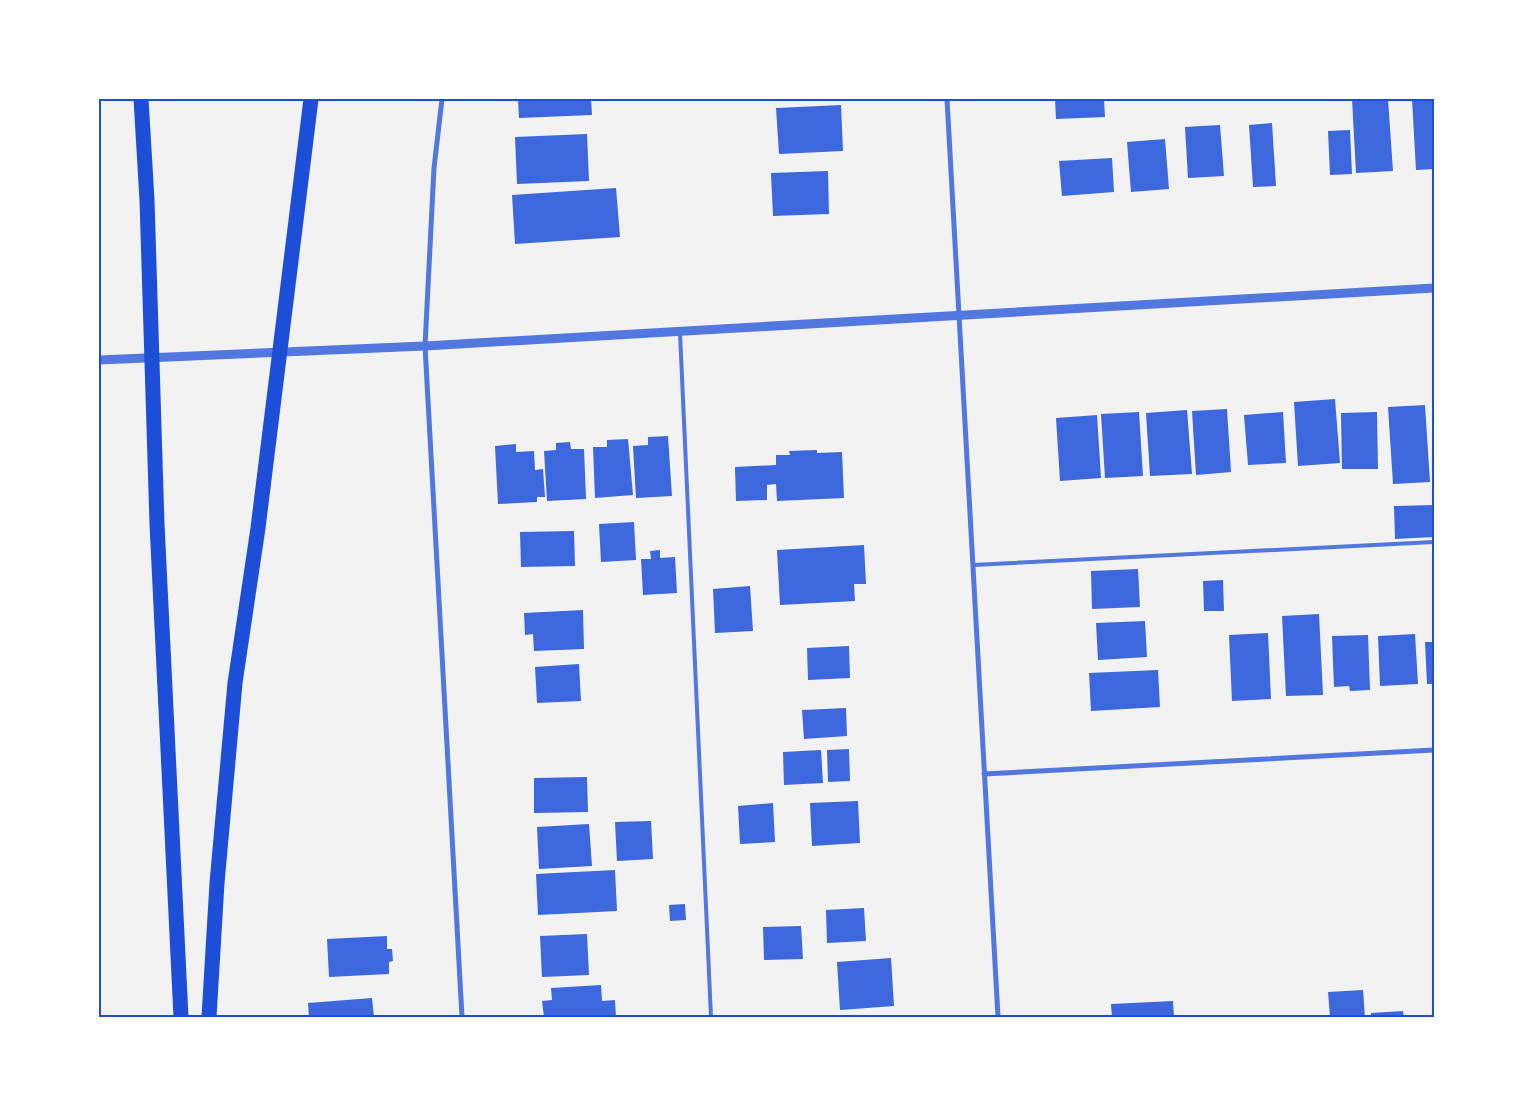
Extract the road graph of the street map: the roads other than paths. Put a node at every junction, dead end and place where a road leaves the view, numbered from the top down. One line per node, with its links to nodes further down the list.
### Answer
1 (141, 99): 14 (highway)
2 (311, 99): 15 (highway)
3 (442, 99): 8 (street)
4 (947, 99): 6 (street)
5 (1434, 288): 6 (street)
6 (960, 316): 7 (street); 11 (street)
7 (680, 332): 8 (street); 17 (lane)
8 (425, 346): 9 (street); 16 (street)
9 (99, 360)
10 (1434, 542): 11 (lane)
11 (973, 565): 13 (street)
12 (1434, 750): 13 (street)
13 (984, 774): 18 (street)
14 (180, 1017)
15 (209, 1017)
16 (462, 1017)
17 (711, 1017)
18 (998, 1017)

